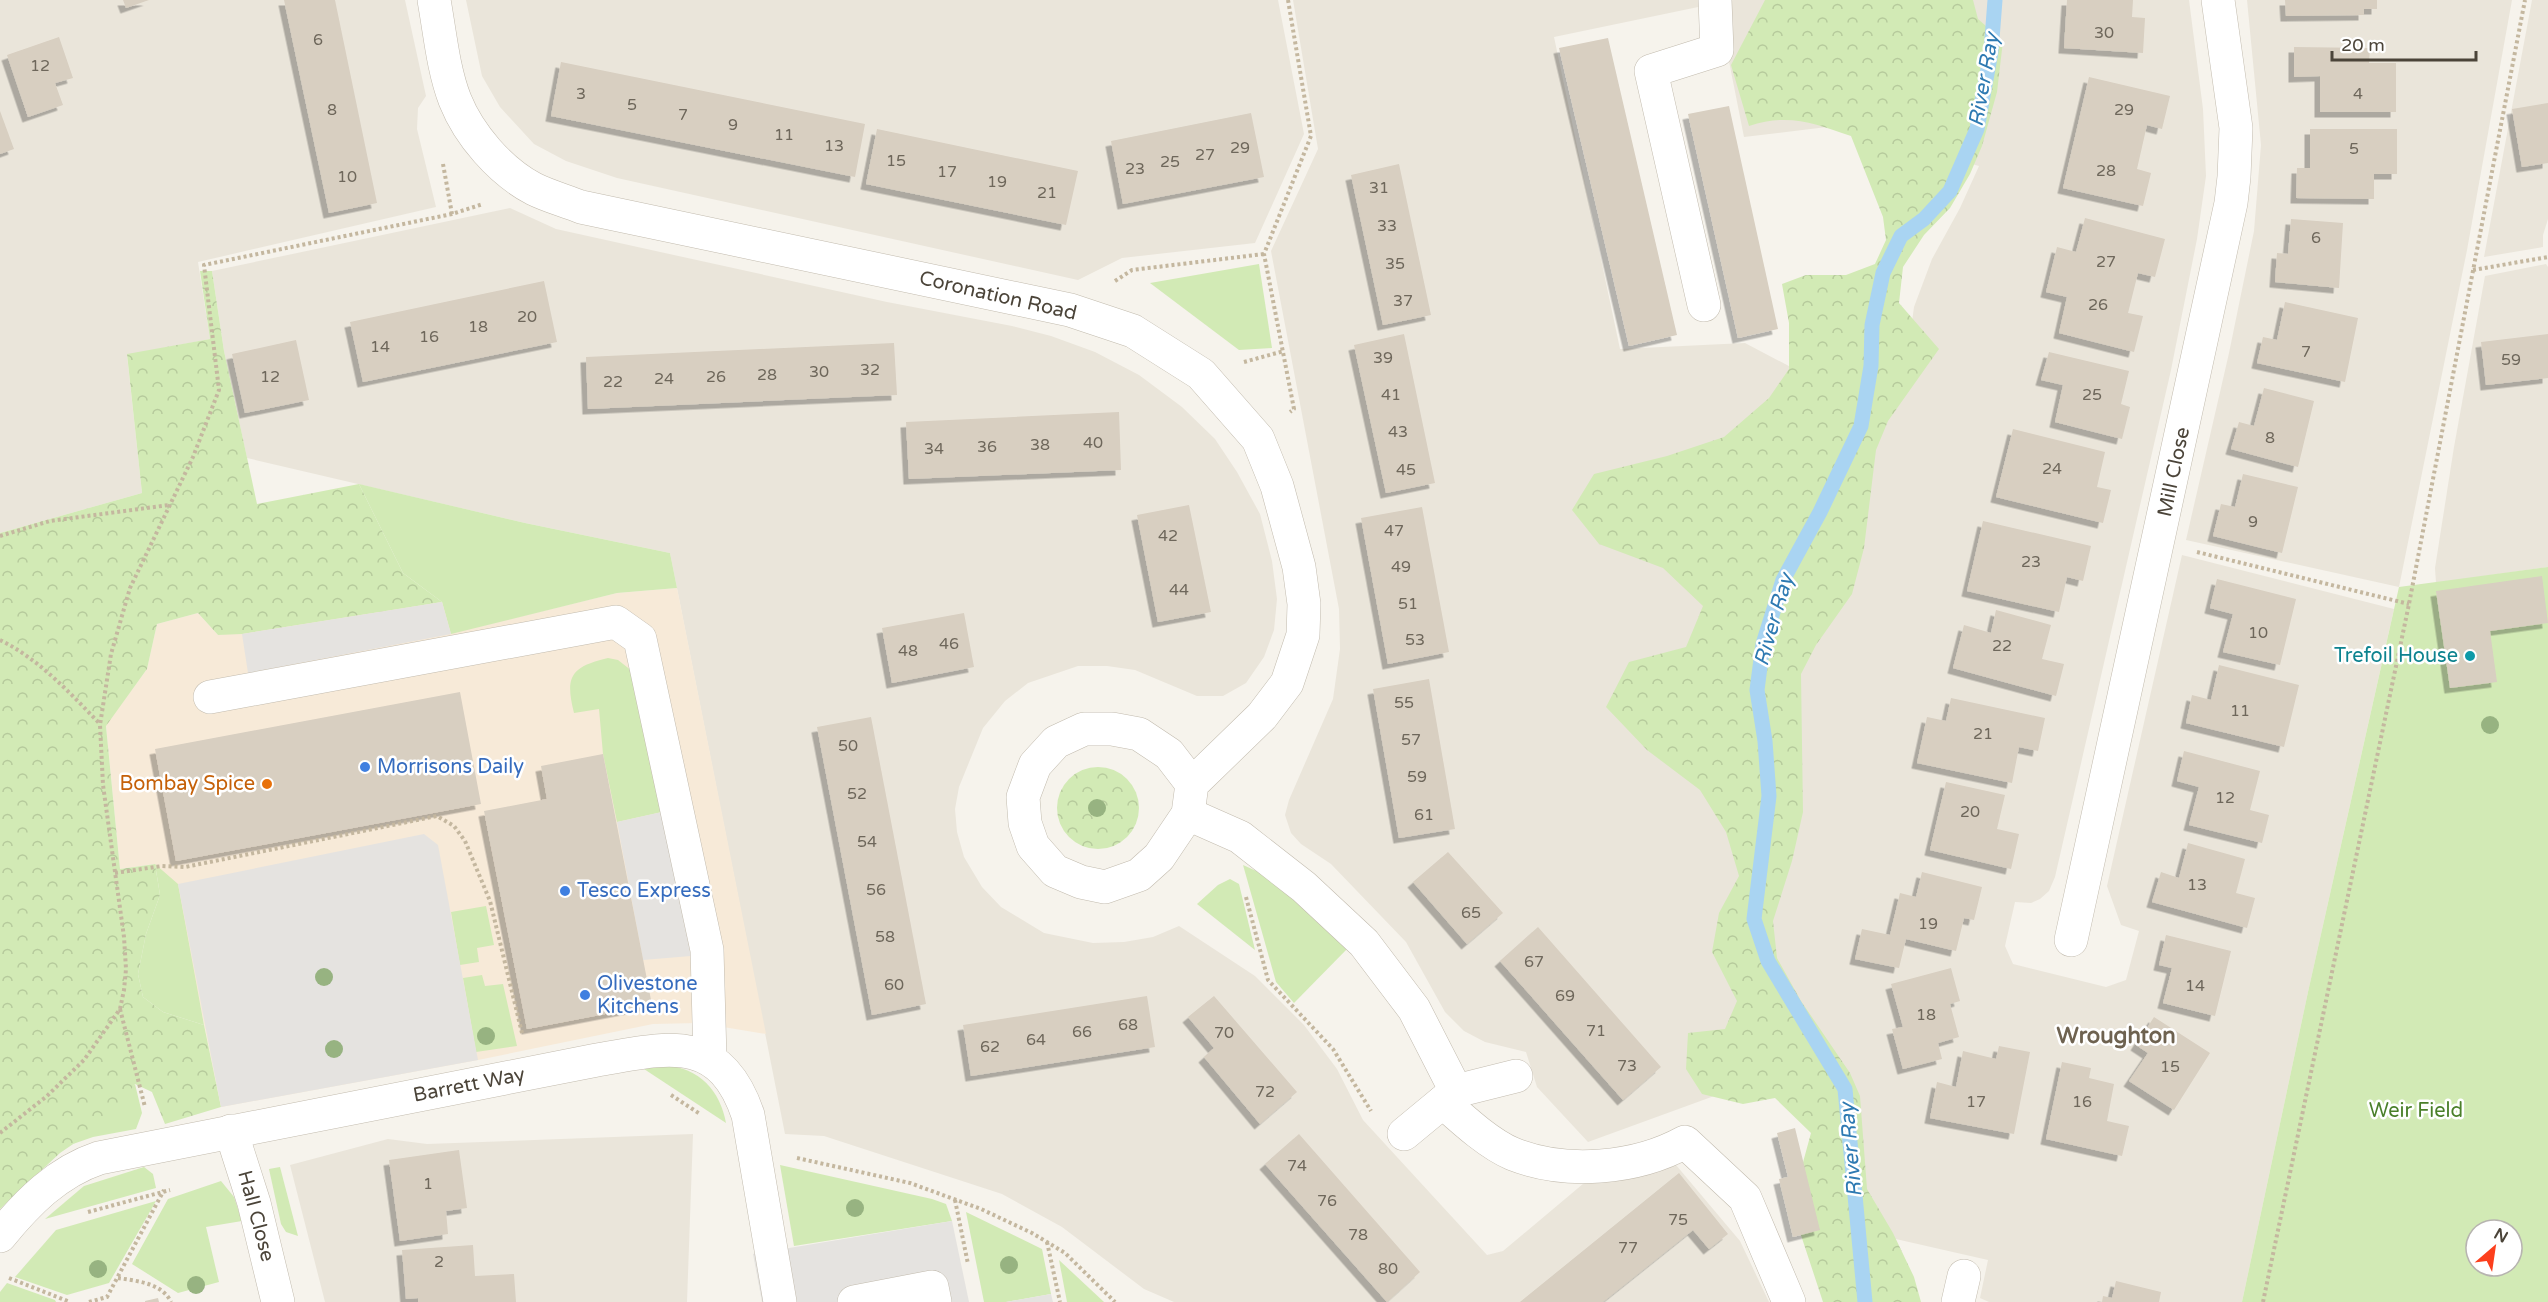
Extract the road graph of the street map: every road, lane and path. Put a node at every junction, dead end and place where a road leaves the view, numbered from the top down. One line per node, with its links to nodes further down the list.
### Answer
1 (434, 0): 6 (street, Coronation Road)
2 (1288, 0): 7 (path)
3 (1715, 0): 10 (street)
4 (2218, 0): 15 (street, Mill Close)
5 (2525, 0): 9 (path)
6 (512, 175): 11 (street, Coronation Road); 13 (path)
7 (1264, 254): 11 (path); 12 (path)
8 (2548, 257): 9 (path)
9 (2473, 270): 16 (path)
10 (1704, 305)
11 (1070, 310): 12 (street, Coronation Road)
12 (1258, 440): 20 (street, Coronation Road)
13 (169, 505): 14 (path); 19 (path)
14 (0, 536)
15 (2159, 542): 16 (path); 23 (street, Mill Close)
16 (2409, 604): 55 (path)
17 (0, 640): 19 (path)
18 (210, 697): 26 (street)
19 (100, 725): 22 (path)
20 (1190, 799): 20 (street, Coronation Road); 21 (street, Coronation Road)
21 (1240, 837): 29 (street, Coronation Road); 33 (path)
22 (115, 873): 24 (path); 25 (path)
23 (2071, 940)
24 (120, 1009): 32 (path); 35 (path)
25 (524, 1042)
26 (710, 1058): 31 (street, Barrett Way); 34 (street)
27 (1516, 1077): 29 (street)
28 (670, 1094): 30 (path)
29 (1449, 1096): 33 (street); 54 (street)
30 (707, 1118)
31 (231, 1131): 35 (street, Barrett Way); 48 (street, Hall Close)
32 (0, 1133)
33 (1404, 1134)
34 (753, 1145): 38 (path); 49 (street)
35 (154, 1147): 37 (path); 40 (street, Barrett Way)
36 (176, 1188): 37 (path)
37 (164, 1191): 39 (path); 44 (path)
38 (955, 1200): 41 (path); 43 (path)
39 (87, 1212)
40 (0, 1236)
41 (1047, 1242): 52 (path); 53 (path)
42 (12, 1268): 45 (path)
43 (969, 1268)
44 (118, 1278): 46 (path); 47 (path)
45 (70, 1302)
46 (89, 1302)
47 (171, 1302)
48 (278, 1302)
49 (780, 1302)
50 (854, 1302): 51 (street)
51 (935, 1302)
52 (1060, 1302)
53 (1114, 1302)
54 (1789, 1302)
55 (2263, 1302)

